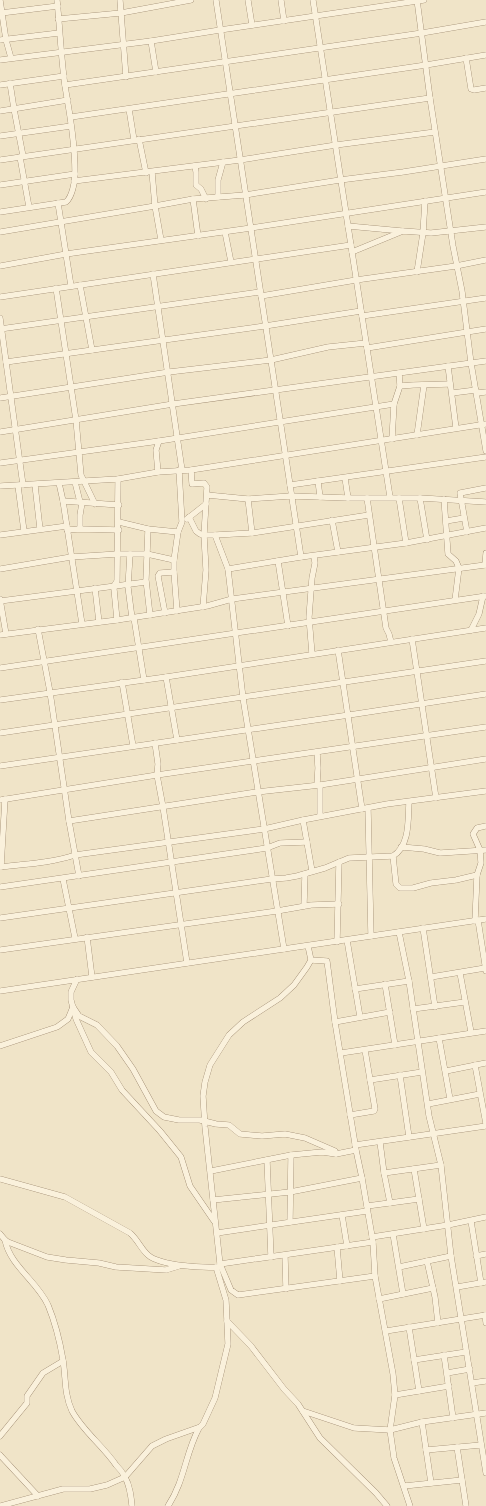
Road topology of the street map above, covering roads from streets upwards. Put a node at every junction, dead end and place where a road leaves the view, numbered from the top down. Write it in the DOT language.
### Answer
graph roads {
  1 [pos="0,0"];
  2 [pos="120,0"];
  3 [pos="191,0"];
  4 [pos="216,0"];
  5 [pos="248,0"];
  6 [pos="281,0"];
  7 [pos="313,0"];
  8 [pos="419,0"];
  9 [pos="58,3"];
  10 [pos="1,13"];
  11 [pos="121,13"];
  12 [pos="315,16"];
  13 [pos="58,19"];
  14 [pos="284,21"];
  15 [pos="486,22"];
  16 [pos="252,25"];
  17 [pos="220,30"];
  18 [pos="59,33"];
  19 [pos="422,33"];
  20 [pos="3,40"];
  21 [pos="150,41"];
  22 [pos="123,45"];
  23 [pos="320,47"];
  24 [pos="61,52"];
  25 [pos="486,55"];
  26 [pos="11,58"];
  27 [pos="466,58"];
  28 [pos="0,60"];
  29 [pos="225,61"];
  30 [pos="426,65"];
  31 [pos="156,72"];
  32 [pos="64,76"];
  33 [pos="126,77"];
  34 [pos="326,80"];
  35 [pos="10,83"];
  36 [pos="0,85"];
  37 [pos="65,85"];
  38 [pos="486,88"];
  39 [pos="230,95"];
  40 [pos="430,98"];
  41 [pos="68,100"];
  42 [pos="14,109"];
  43 [pos="129,109"];
  44 [pos="0,111"];
  45 [pos="329,112"];
  46 [pos="71,117"];
  47 [pos="235,125"];
  48 [pos="71,126"];
  49 [pos="435,132"];
  50 [pos="19,134"];
  51 [pos="0,136"];
  52 [pos="136,140"];
  53 [pos="336,145"];
  54 [pos="74,150"];
  55 [pos="22,157"];
  56 [pos="486,159"];
  57 [pos="0,160"];
  58 [pos="240,160"];
  59 [pos="223,162"];
  60 [pos="195,166"];
  61 [pos="441,166"];
  62 [pos="149,172"];
  63 [pos="75,174"];
  64 [pos="340,180"];
  65 [pos="74,181"];
  66 [pos="25,182"];
  67 [pos="0,185"];
  68 [pos="486,192"];
  69 [pos="246,195"];
  70 [pos="218,197"];
  71 [pos="446,198"];
  72 [pos="193,199"];
  73 [pos="206,199"];
  74 [pos="425,201"];
  75 [pos="58,203"];
  76 [pos="156,206"];
  77 [pos="30,207"];
  78 [pos="0,212"];
  79 [pos="346,212"];
  80 [pos="61,222"];
  81 [pos="348,226"];
  82 [pos="486,227"];
  83 [pos="251,228"];
  84 [pos="378,229"];
  85 [pos="403,231"];
  86 [pos="451,231"];
  87 [pos="0,232"];
  88 [pos="225,232"];
  89 [pos="423,233"];
  90 [pos="198,236"];
  91 [pos="161,240"];
  92 [pos="378,241"];
  93 [pos="351,245"];
  94 [pos="352,252"];
  95 [pos="66,254"];
  96 [pos="255,259"];
  97 [pos="486,260"];
  98 [pos="231,262"];
  99 [pos="0,266"];
  100 [pos="456,266"];
  101 [pos="417,272"];
  102 [pos="153,274"];
  103 [pos="356,280"];
  104 [pos="80,285"];
  105 [pos="71,286"];
  106 [pos="56,288"];
  107 [pos="261,294"];
  108 [pos="0,297"];
  109 [pos="486,298"];
  110 [pos="463,301"];
  111 [pos="158,306"];
  112 [pos="361,313"];
  113 [pos="85,317"];
  114 [pos="0,318"];
  115 [pos="62,320"];
  116 [pos="266,326"];
  117 [pos="1,329"];
  118 [pos="486,329"];
  119 [pos="467,332"];
  120 [pos="163,341"];
  121 [pos="366,345"];
  122 [pos="92,350"];
  123 [pos="67,354"];
  124 [pos="271,360"];
  125 [pos="486,361"];
  126 [pos="6,363"];
  127 [pos="472,363"];
  128 [pos="0,366"];
  129 [pos="448,366"];
  130 [pos="169,372"];
  131 [pos="399,373"];
  132 [pos="371,376"];
  133 [pos="450,384"];
  134 [pos="424,385"];
  135 [pos="400,386"];
  136 [pos="72,388"];
  137 [pos="275,390"];
  138 [pos="477,391"];
  139 [pos="452,392"];
  140 [pos="486,392"];
  141 [pos="11,397"];
  142 [pos="0,398"];
  143 [pos="173,404"];
  144 [pos="394,404"];
  145 [pos="376,407"];
  146 [pos="76,420"];
  147 [pos="280,422"];
  148 [pos="484,424"];
  149 [pos="456,428"];
  150 [pos="16,430"];
  151 [pos="0,432"];
  152 [pos="417,435"];
  153 [pos="178,437"];
  154 [pos="392,439"];
  155 [pos="159,441"];
  156 [pos="381,441"];
  157 [pos="486,451"];
  158 [pos="80,452"];
  159 [pos="285,455"];
  160 [pos="486,457"];
  161 [pos="20,460"];
  162 [pos="0,463"];
  163 [pos="180,470"];
  164 [pos="191,470"];
  165 [pos="158,472"];
  166 [pos="386,472"];
  167 [pos="345,478"];
  168 [pos="118,480"];
  169 [pos="85,481"];
  170 [pos="318,481"];
  171 [pos="74,482"];
  172 [pos="59,483"];
  173 [pos="21,485"];
  174 [pos="35,485"];
  175 [pos="290,485"];
  176 [pos="0,486"];
  177 [pos="486,488"];
  178 [pos="207,495"];
  179 [pos="291,496"];
  180 [pos="320,497"];
  181 [pos="348,498"];
  182 [pos="367,498"];
  183 [pos="390,498"];
  184 [pos="399,498"];
  185 [pos="420,498"];
  186 [pos="248,499"];
  187 [pos="444,499"];
  188 [pos="63,500"];
  189 [pos="460,500"];
  190 [pos="486,502"];
  191 [pos="81,503"];
  192 [pos="94,504"];
  193 [pos="206,504"];
  194 [pos="118,505"];
  195 [pos="369,515"];
  196 [pos="189,517"];
  197 [pos="464,518"];
  198 [pos="332,520"];
  199 [pos="446,521"];
  200 [pos="119,522"];
  201 [pos="182,522"];
  202 [pos="296,525"];
  203 [pos="67,528"];
  204 [pos="486,528"];
  205 [pos="40,529"];
  206 [pos="80,529"];
  207 [pos="148,529"];
  208 [pos="119,530"];
  209 [pos="24,531"];
  210 [pos="178,532"];
  211 [pos="467,532"];
  212 [pos="252,533"];
  213 [pos="0,535"];
  214 [pos="204,535"];
  215 [pos="214,535"];
  216 [pos="447,536"];
  217 [pos="427,540"];
  218 [pos="406,543"];
  219 [pos="374,548"];
  220 [pos="338,552"];
  221 [pos="486,553"];
  222 [pos="118,554"];
  223 [pos="130,554"];
  224 [pos="147,554"];
  225 [pos="314,556"];
  226 [pos="71,557"];
  227 [pos="301,557"];
  228 [pos="174,560"];
  229 [pos="278,561"];
  230 [pos="485,565"];
  231 [pos="459,568"];
  232 [pos="228,569"];
  233 [pos="0,570"];
  234 [pos="174,572"];
  235 [pos="379,579"];
  236 [pos="146,582"];
  237 [pos="128,584"];
  238 [pos="114,586"];
  239 [pos="95,588"];
  240 [pos="311,589"];
  241 [pos="77,590"];
  242 [pos="283,592"];
  243 [pos="484,596"];
  244 [pos="232,599"];
  245 [pos="0,600"];
  246 [pos="455,600"];
  247 [pos="203,607"];
  248 [pos="177,611"];
  249 [pos="383,611"];
  250 [pos="165,613"];
  251 [pos="150,615"];
  252 [pos="133,618"];
  253 [pos="117,620"];
  254 [pos="99,622"];
  255 [pos="309,622"];
  256 [pos="82,624"];
  257 [pos="288,626"];
  258 [pos="486,628"];
  259 [pos="38,629"];
  260 [pos="471,630"];
  261 [pos="236,633"];
  262 [pos="3,634"];
  263 [pos="412,639"];
  264 [pos="391,642"];
  265 [pos="139,647"];
  266 [pos="338,650"];
  267 [pos="312,654"];
  268 [pos="44,661"];
  269 [pos="486,661"];
  270 [pos="239,665"];
  271 [pos="0,668"];
  272 [pos="417,672"];
  273 [pos="166,677"];
  274 [pos="144,680"];
  275 [pos="122,682"];
  276 [pos="343,683"];
  277 [pos="50,692"];
  278 [pos="486,694"];
  279 [pos="243,698"];
  280 [pos="0,700"];
  281 [pos="422,704"];
  282 [pos="171,708"];
  283 [pos="127,714"];
  284 [pos="349,715"];
  285 [pos="54,725"];
  286 [pos="486,727"];
  287 [pos="248,730"];
  288 [pos="0,733"];
  289 [pos="427,736"];
  290 [pos="177,740"];
  291 [pos="155,743"];
  292 [pos="133,746"];
  293 [pos="353,746"];
  294 [pos="317,752"];
  295 [pos="59,757"];
  296 [pos="486,759"];
  297 [pos="253,762"];
  298 [pos="0,766"];
  299 [pos="431,768"];
  300 [pos="157,775"];
  301 [pos="357,779"];
  302 [pos="319,785"];
  303 [pos="65,790"];
  304 [pos="486,791"];
  305 [pos="257,792"];
  306 [pos="436,798"];
  307 [pos="3,799"];
  308 [pos="409,802"];
  309 [pos="164,807"];
  310 [pos="365,809"];
  311 [pos="320,816"];
  312 [pos="303,820"];
  313 [pos="68,821"];
  314 [pos="486,826"];
  315 [pos="264,828"];
  316 [pos="168,842"];
  317 [pos="307,842"];
  318 [pos="401,847"];
  319 [pos="267,848"];
  320 [pos="483,850"];
  321 [pos="75,855"];
  322 [pos="393,856"];
  323 [pos="369,857"];
  324 [pos="172,862"];
  325 [pos="339,862"];
  326 [pos="0,867"];
  327 [pos="312,871"];
  328 [pos="305,874"];
  329 [pos="477,875"];
  330 [pos="80,876"];
  331 [pos="63,879"];
  332 [pos="272,879"];
  333 [pos="0,887"];
  334 [pos="176,892"];
  335 [pos="339,904"];
  336 [pos="304,906"];
  337 [pos="70,908"];
  338 [pos="278,910"];
  339 [pos="0,918"];
  340 [pos="486,919"];
  341 [pos="477,921"];
  342 [pos="182,924"];
  343 [pos="423,928"];
  344 [pos="399,932"];
  345 [pos="371,936"];
  346 [pos="87,937"];
  347 [pos="75,938"];
  348 [pos="347,940"];
  349 [pos="337,942"];
  350 [pos="308,946"];
  351 [pos="284,949"];
  352 [pos="0,950"];
  353 [pos="311,960"];
  354 [pos="187,962"];
  355 [pos="486,970"];
  356 [pos="460,973"];
  357 [pos="92,977"];
  358 [pos="431,977"];
  359 [pos="77,979"];
  360 [pos="409,981"];
  361 [pos="385,984"];
  362 [pos="355,988"];
  363 [pos="0,991"];
  364 [pos="465,1002"];
  365 [pos="74,1007"];
  366 [pos="435,1007"];
  367 [pos="413,1009"];
  368 [pos="390,1012"];
  369 [pos="360,1017"];
  370 [pos="335,1022"];
  371 [pos="486,1031"];
  372 [pos="471,1032"];
  373 [pos="440,1038"];
  374 [pos="417,1042"];
  375 [pos="395,1045"];
  376 [pos="0,1046"];
  377 [pos="364,1050"];
  378 [pos="340,1053"];
  379 [pos="486,1063"];
  380 [pos="475,1065"];
  381 [pos="446,1071"];
  382 [pos="422,1072"];
  383 [pos="400,1075"];
  384 [pos="370,1080"];
  385 [pos="480,1094"];
  386 [pos="450,1100"];
  387 [pos="428,1104"];
  388 [pos="350,1115"];
  389 [pos="205,1121"];
  390 [pos="486,1125"];
  391 [pos="433,1133"];
  392 [pos="409,1137"];
  393 [pos="380,1142"];
  394 [pos="356,1147"];
  395 [pos="336,1154"];
  396 [pos="291,1156"];
  397 [pos="267,1160"];
  398 [pos="441,1165"];
  399 [pos="414,1169"];
  400 [pos="210,1171"];
  401 [pos="384,1173"];
  402 [pos="362,1178"];
  403 [pos="0,1179"];
  404 [pos="290,1192"];
  405 [pos="268,1195"];
  406 [pos="419,1199"];
  407 [pos="213,1200"];
  408 [pos="390,1203"];
  409 [pos="367,1208"];
  410 [pos="342,1215"];
  411 [pos="486,1217"];
  412 [pos="471,1221"];
  413 [pos="290,1222"];
  414 [pos="216,1224"];
  415 [pos="270,1225"];
  416 [pos="448,1225"];
  417 [pos="424,1229"];
  418 [pos="217,1233"];
  419 [pos="0,1234"];
  420 [pos="393,1234"];
  421 [pos="372,1239"];
  422 [pos="5,1240"];
  423 [pos="347,1246"];
  424 [pos="337,1247"];
  425 [pos="486,1254"];
  426 [pos="285,1256"];
  427 [pos="451,1256"];
  428 [pos="476,1256"];
  429 [pos="271,1257"];
  430 [pos="427,1261"];
  431 [pos="180,1266"];
  432 [pos="219,1266"];
  433 [pos="399,1267"];
  434 [pos="375,1276"];
  435 [pos="340,1281"];
  436 [pos="483,1282"];
  437 [pos="456,1287"];
  438 [pos="433,1288"];
  439 [pos="286,1289"];
  440 [pos="403,1294"];
  441 [pos="379,1299"];
  442 [pos="485,1315"];
  443 [pos="460,1319"];
  444 [pos="227,1321"];
  445 [pos="438,1323"];
  446 [pos="486,1323"];
  447 [pos="409,1327"];
  448 [pos="386,1331"];
  449 [pos="466,1352"];
  450 [pos="444,1355"];
  451 [pos="414,1360"];
  452 [pos="63,1361"];
  453 [pos="470,1369"];
  454 [pos="447,1373"];
  455 [pos="486,1381"];
  456 [pos="472,1382"];
  457 [pos="449,1386"];
  458 [pos="419,1391"];
  459 [pos="395,1395"];
  460 [pos="303,1411"];
  461 [pos="486,1413"];
  462 [pos="477,1414"];
  463 [pos="453,1418"];
  464 [pos="422,1422"];
  465 [pos="200,1427"];
  466 [pos="390,1430"];
  467 [pos="0,1436"];
  468 [pos="481,1445"];
  469 [pos="457,1447"];
  470 [pos="426,1450"];
  471 [pos="0,1455"];
  472 [pos="486,1473"];
  473 [pos="125,1477"];
  474 [pos="462,1480"];
  475 [pos="430,1483"];
  476 [pos="404,1486"];
  477 [pos="38,1496"];
  478 [pos="1,1506"];
  479 [pos="132,1506"];
  480 [pos="168,1506"];
  481 [pos="387,1506"];
  482 [pos="410,1506"];
  483 [pos="466,1506"];
  1 -- 10 [label="street"];
  2 -- 11 [label="street"];
  3 -- 11 [label="street"];
  4 -- 17 [label="street"];
  5 -- 16 [label="street"];
  6 -- 14 [label="street"];
  7 -- 12 [label="street"];
  8 -- 12 [label="street"];
  8 -- 19 [label="street"];
  9 -- 10 [label="street"];
  9 -- 13 [label="street"];
  10 -- 20 [label="street"];
  11 -- 13 [label="street"];
  11 -- 22 [label="street"];
  12 -- 14 [label="street"];
  12 -- 23 [label="street"];
  13 -- 18 [label="street"];
  14 -- 16 [label="street"];
  15 -- 19 [label="street"];
  16 -- 17 [label="street"];
  17 -- 21 [label="street"];
  17 -- 29 [label="street"];
  18 -- 20 [label="street"];
  18 -- 24 [label="street"];
  19 -- 23 [label="street"];
  19 -- 30 [label="street"];
  20 -- 26 [label="street"];
  21 -- 22 [label="street"];
  21 -- 31 [label="street"];
  22 -- 24 [label="street"];
  22 -- 33 [label="street"];
  23 -- 29 [label="street"];
  23 -- 34 [label="street"];
  24 -- 26 [label="street"];
  24 -- 32 [label="street"];
  25 -- 27 [label="street"];
  26 -- 28 [label="street"];
  27 -- 30 [label="street"];
  27 -- 38 [label="street"];
  29 -- 31 [label="street"];
  29 -- 39 [label="street"];
  30 -- 34 [label="street"];
  30 -- 40 [label="street"];
  31 -- 33 [label="street"];
  32 -- 35 [label="street"];
  32 -- 37 [label="street"];
  33 -- 37 [label="street"];
  34 -- 39 [label="street"];
  34 -- 45 [label="street"];
  35 -- 36 [label="street"];
  35 -- 42 [label="street"];
  37 -- 41 [label="street"];
  39 -- 43 [label="street"];
  39 -- 47 [label="street"];
  40 -- 45 [label="street"];
  40 -- 49 [label="street"];
  41 -- 42 [label="street"];
  41 -- 46 [label="street"];
  42 -- 44 [label="street"];
  42 -- 50 [label="street"];
  43 -- 46 [label="street"];
  43 -- 52 [label="street"];
  45 -- 47 [label="street"];
  45 -- 53 [label="street"];
  46 -- 48 [label="street"];
  47 -- 52 [label="street"];
  47 -- 58 [label="street"];
  48 -- 50 [label="street"];
  48 -- 54 [label="street"];
  49 -- 53 [label="street"];
  49 -- 61 [label="street"];
  50 -- 51 [label="street"];
  50 -- 55 [label="street"];
  52 -- 54 [label="street"];
  52 -- 62 [label="street"];
  53 -- 58 [label="street"];
  53 -- 64 [label="street"];
  54 -- 55 [label="street"];
  54 -- 63 [label="street"];
  55 -- 57 [label="street"];
  55 -- 66 [label="street"];
  56 -- 61 [label="street"];
  58 -- 59 [label="street"];
  58 -- 69 [label="street"];
  59 -- 60 [label="street"];
  59 -- 70 [label="street"];
  60 -- 62 [label="street"];
  60 -- 73 [label="street"];
  61 -- 64 [label="street"];
  61 -- 71 [label="street"];
  62 -- 65 [label="street"];
  62 -- 76 [label="street"];
  63 -- 65 [label="street"];
  63 -- 66 [label="street"];
  64 -- 69 [label="street"];
  64 -- 79 [label="street"];
  65 -- 75 [label="street"];
  66 -- 67 [label="street"];
  66 -- 77 [label="street"];
  68 -- 71 [label="street"];
  69 -- 70 [label="street"];
  69 -- 83 [label="street"];
  70 -- 73 [label="street"];
  71 -- 74 [label="street"];
  71 -- 86 [label="street"];
  72 -- 73 [label="street"];
  72 -- 76 [label="street"];
  72 -- 90 [label="street"];
  74 -- 79 [label="street"];
  74 -- 89 [label="street"];
  75 -- 77 [label="street"];
  75 -- 80 [label="street"];
  76 -- 80 [label="street"];
  76 -- 91 [label="street"];
  77 -- 78 [label="street"];
  79 -- 81 [label="street"];
  79 -- 83 [label="street"];
  80 -- 87 [label="street"];
  80 -- 95 [label="street"];
  81 -- 84 [label="street"];
  81 -- 93 [label="street"];
  82 -- 86 [label="street"];
  83 -- 88 [label="street"];
  83 -- 96 [label="street"];
  84 -- 85 [label="street"];
  84 -- 92 [label="street"];
  85 -- 89 [label="street"];
  85 -- 92 [label="street"];
  86 -- 89 [label="street"];
  86 -- 100 [label="street"];
  88 -- 90 [label="street"];
  88 -- 98 [label="street"];
  89 -- 101 [label="street"];
  90 -- 91 [label="street"];
  91 -- 95 [label="street"];
  92 -- 94 [label="street"];
  93 -- 94 [label="street"];
  93 -- 96 [label="street"];
  94 -- 103 [label="street"];
  95 -- 99 [label="street"];
  95 -- 105 [label="street"];
  96 -- 98 [label="street"];
  96 -- 107 [label="street"];
  97 -- 100 [label="street"];
  98 -- 102 [label="street"];
  100 -- 101 [label="street"];
  100 -- 110 [label="street"];
  101 -- 103 [label="street"];
  102 -- 104 [label="street"];
  102 -- 111 [label="street"];
  103 -- 107 [label="street"];
  103 -- 112 [label="street"];
  104 -- 105 [label="street"];
  104 -- 113 [label="street"];
  105 -- 106 [label="street"];
  106 -- 108 [label="street"];
  106 -- 115 [label="street"];
  107 -- 111 [label="street"];
  107 -- 116 [label="street"];
  109 -- 110 [label="street"];
  110 -- 112 [label="street"];
  110 -- 119 [label="street"];
  111 -- 113 [label="street"];
  111 -- 120 [label="street"];
  112 -- 116 [label="street"];
  112 -- 121 [label="street"];
  113 -- 115 [label="street"];
  113 -- 122 [label="street"];
  114 -- 117 [label="street"];
  115 -- 117 [label="street"];
  115 -- 123 [label="street"];
  116 -- 120 [label="street"];
  116 -- 124 [label="street"];
  117 -- 126 [label="street"];
  118 -- 119 [label="street"];
  119 -- 121 [label="street"];
  119 -- 127 [label="street"];
  120 -- 122 [label="street"];
  120 -- 130 [label="street"];
  121 -- 124 [label="street"];
  121 -- 132 [label="street"];
  122 -- 123 [label="street"];
  123 -- 126 [label="street"];
  123 -- 136 [label="street"];
  124 -- 130 [label="street"];
  124 -- 137 [label="street"];
  125 -- 127 [label="street"];
  126 -- 128 [label="street"];
  126 -- 141 [label="street"];
  127 -- 129 [label="street"];
  127 -- 138 [label="street"];
  129 -- 131 [label="street"];
  129 -- 133 [label="street"];
  130 -- 136 [label="street"];
  130 -- 143 [label="street"];
  131 -- 132 [label="street"];
  131 -- 135 [label="street"];
  132 -- 137 [label="street"];
  132 -- 145 [label="street"];
  133 -- 134 [label="street"];
  133 -- 139 [label="street"];
  134 -- 135 [label="street"];
  134 -- 152 [label="street"];
  135 -- 144 [label="street"];
  136 -- 141 [label="street"];
  136 -- 146 [label="street"];
  137 -- 143 [label="street"];
  137 -- 147 [label="street"];
  138 -- 139 [label="street"];
  138 -- 140 [label="street"];
  138 -- 148 [label="street"];
  139 -- 149 [label="street"];
  141 -- 142 [label="street"];
  141 -- 150 [label="street"];
  143 -- 146 [label="street"];
  143 -- 153 [label="street"];
  144 -- 145 [label="street"];
  144 -- 154 [label="street"];
  145 -- 147 [label="street"];
  145 -- 156 [label="street"];
  146 -- 150 [label="street"];
  146 -- 158 [label="street"];
  147 -- 153 [label="street"];
  147 -- 159 [label="street"];
  148 -- 149 [label="street"];
  148 -- 157 [label="street"];
  149 -- 152 [label="street"];
  150 -- 151 [label="street"];
  150 -- 161 [label="street"];
  152 -- 154 [label="street"];
  153 -- 155 [label="street"];
  153 -- 163 [label="street"];
  154 -- 156 [label="street"];
  155 -- 158 [label="street"];
  155 -- 165 [label="street"];
  156 -- 159 [label="street"];
  156 -- 166 [label="street"];
  158 -- 161 [label="street"];
  158 -- 169 [label="street"];
  159 -- 164 [label="street"];
  159 -- 175 [label="street"];
  160 -- 166 [label="street"];
  161 -- 162 [label="street"];
  161 -- 173 [label="street"];
  163 -- 164 [label="street"];
  163 -- 165 [label="street"];
  163 -- 201 [label="street"];
  164 -- 178 [label="street"];
  165 -- 168 [label="street"];
  166 -- 167 [label="street"];
  166 -- 183 [label="street"];
  167 -- 170 [label="street"];
  167 -- 181 [label="street"];
  168 -- 169 [label="street"];
  168 -- 194 [label="street"];
  169 -- 171 [label="street"];
  169 -- 192 [label="street"];
  170 -- 175 [label="street"];
  170 -- 180 [label="street"];
  171 -- 172 [label="street"];
  171 -- 191 [label="street"];
  172 -- 174 [label="street"];
  172 -- 188 [label="street"];
  173 -- 174 [label="street"];
  173 -- 176 [label="street"];
  173 -- 209 [label="street"];
  174 -- 205 [label="street"];
  175 -- 179 [label="street"];
  177 -- 189 [label="street"];
  178 -- 186 [label="street"];
  178 -- 193 [label="street"];
  179 -- 180 [label="street"];
  179 -- 186 [label="street"];
  179 -- 202 [label="street"];
  180 -- 181 [label="street"];
  181 -- 182 [label="street"];
  182 -- 183 [label="street"];
  182 -- 195 [label="street"];
  183 -- 184 [label="street"];
  184 -- 185 [label="street"];
  184 -- 218 [label="street"];
  185 -- 187 [label="street"];
  185 -- 217 [label="street"];
  186 -- 212 [label="street"];
  187 -- 189 [label="street"];
  187 -- 199 [label="street"];
  188 -- 191 [label="street"];
  188 -- 203 [label="street"];
  189 -- 190 [label="street"];
  189 -- 197 [label="street"];
  191 -- 192 [label="street"];
  191 -- 206 [label="street"];
  192 -- 194 [label="street"];
  193 -- 196 [label="street"];
  193 -- 214 [label="street"];
  194 -- 200 [label="street"];
  195 -- 198 [label="street"];
  195 -- 219 [label="street"];
  196 -- 201 [label="street"];
  196 -- 214 [label="street"];
  197 -- 199 [label="street"];
  197 -- 211 [label="street"];
  198 -- 202 [label="street"];
  198 -- 220 [label="street"];
  199 -- 216 [label="street"];
  200 -- 207 [label="street"];
  200 -- 208 [label="street"];
  201 -- 210 [label="street"];
  202 -- 212 [label="street"];
  202 -- 227 [label="street"];
  203 -- 205 [label="street"];
  203 -- 206 [label="street"];
  203 -- 226 [label="street"];
  204 -- 211 [label="street"];
  205 -- 209 [label="street"];
  206 -- 208 [label="street"];
  207 -- 210 [label="street"];
  207 -- 224 [label="street"];
  208 -- 222 [label="street"];
  209 -- 213 [label="street"];
  210 -- 228 [label="street"];
  211 -- 216 [label="street"];
  212 -- 215 [label="street"];
  214 -- 215 [label="street"];
  214 -- 247 [label="street"];
  215 -- 232 [label="street"];
  216 -- 217 [label="street"];
  216 -- 231 [label="street"];
  217 -- 218 [label="street"];
  218 -- 219 [label="street"];
  219 -- 220 [label="street"];
  219 -- 235 [label="street"];
  220 -- 225 [label="street"];
  221 -- 230 [label="street"];
  222 -- 223 [label="street"];
  222 -- 226 [label="street"];
  222 -- 238 [label="street"];
  223 -- 224 [label="street"];
  223 -- 237 [label="street"];
  224 -- 228 [label="street"];
  224 -- 236 [label="street"];
  225 -- 227 [label="street"];
  225 -- 240 [label="street"];
  226 -- 233 [label="street"];
  226 -- 241 [label="street"];
  227 -- 229 [label="street"];
  228 -- 234 [label="street"];
  229 -- 232 [label="street"];
  229 -- 242 [label="street"];
  230 -- 231 [label="street"];
  231 -- 235 [label="street"];
  231 -- 246 [label="street"];
  232 -- 244 [label="street"];
  234 -- 248 [label="street"];
  234 -- 250 [label="street"];
  235 -- 240 [label="street"];
  235 -- 249 [label="street"];
  236 -- 237 [label="street"];
  236 -- 251 [label="street"];
  237 -- 238 [label="street"];
  237 -- 252 [label="street"];
  238 -- 239 [label="street"];
  238 -- 253 [label="street"];
  239 -- 241 [label="street"];
  239 -- 254 [label="street"];
  240 -- 242 [label="street"];
  240 -- 255 [label="street"];
  241 -- 245 [label="street"];
  241 -- 256 [label="street"];
  242 -- 244 [label="street"];
  242 -- 257 [label="street"];
  243 -- 246 [label="street"];
  243 -- 260 [label="street"];
  244 -- 247 [label="street"];
  244 -- 261 [label="street"];
  245 -- 262 [label="street"];
  246 -- 249 [label="street"];
  247 -- 248 [label="street"];
  248 -- 250 [label="street"];
  249 -- 255 [label="street"];
  249 -- 264 [label="street"];
  250 -- 251 [label="street"];
  251 -- 252 [label="street"];
  252 -- 253 [label="street"];
  252 -- 265 [label="street"];
  253 -- 254 [label="street"];
  254 -- 256 [label="street"];
  255 -- 257 [label="street"];
  255 -- 267 [label="street"];
  256 -- 259 [label="street"];
  257 -- 261 [label="street"];
  258 -- 260 [label="street"];
  259 -- 262 [label="street"];
  259 -- 268 [label="street"];
  260 -- 263 [label="street"];
  261 -- 265 [label="street"];
  261 -- 270 [label="street"];
  263 -- 264 [label="street"];
  263 -- 272 [label="street"];
  264 -- 266 [label="street"];
  265 -- 268 [label="street"];
  265 -- 274 [label="street"];
  266 -- 267 [label="street"];
  266 -- 276 [label="street"];
  267 -- 270 [label="street"];
  268 -- 271 [label="street"];
  268 -- 277 [label="street"];
  269 -- 272 [label="street"];
  270 -- 273 [label="street"];
  270 -- 279 [label="street"];
  272 -- 276 [label="street"];
  272 -- 281 [label="street"];
  273 -- 274 [label="street"];
  273 -- 282 [label="street"];
  274 -- 275 [label="street"];
  275 -- 277 [label="street"];
  275 -- 283 [label="street"];
  276 -- 279 [label="street"];
  276 -- 284 [label="street"];
  277 -- 280 [label="street"];
  277 -- 285 [label="street"];
  278 -- 281 [label="street"];
  279 -- 282 [label="street"];
  279 -- 287 [label="street"];
  281 -- 284 [label="street"];
  281 -- 289 [label="street"];
  282 -- 283 [label="street"];
  282 -- 290 [label="street"];
  283 -- 285 [label="street"];
  283 -- 292 [label="street"];
  284 -- 287 [label="street"];
  284 -- 293 [label="street"];
  285 -- 288 [label="street"];
  285 -- 295 [label="street"];
  286 -- 289 [label="street"];
  287 -- 290 [label="street"];
  287 -- 297 [label="street"];
  289 -- 293 [label="street"];
  289 -- 299 [label="street"];
  290 -- 291 [label="street"];
  291 -- 292 [label="street"];
  291 -- 300 [label="street"];
  292 -- 295 [label="street"];
  293 -- 294 [label="street"];
  293 -- 301 [label="street"];
  294 -- 297 [label="street"];
  294 -- 302 [label="street"];
  295 -- 298 [label="street"];
  295 -- 303 [label="street"];
  296 -- 299 [label="street"];
  297 -- 300 [label="street"];
  297 -- 305 [label="street"];
  299 -- 301 [label="street"];
  299 -- 306 [label="street"];
  300 -- 303 [label="street"];
  300 -- 309 [label="street"];
  301 -- 302 [label="street"];
  301 -- 310 [label="street"];
  302 -- 305 [label="street"];
  302 -- 311 [label="street"];
  303 -- 307 [label="street"];
  303 -- 313 [label="street"];
  304 -- 306 [label="street"];
  305 -- 309 [label="street"];
  305 -- 315 [label="street"];
  306 -- 308 [label="street"];
  307 -- 326 [label="street"];
  308 -- 310 [label="street"];
  308 -- 318 [label="street"];
  309 -- 313 [label="street"];
  309 -- 316 [label="street"];
  310 -- 311 [label="street"];
  310 -- 323 [label="street"];
  311 -- 312 [label="street"];
  312 -- 315 [label="street"];
  312 -- 317 [label="street"];
  313 -- 321 [label="street"];
  314 -- 320 [label="street"];
  315 -- 316 [label="street"];
  315 -- 319 [label="street"];
  316 -- 321 [label="street"];
  316 -- 324 [label="street"];
  317 -- 319 [label="street"];
  317 -- 327 [label="street"];
  318 -- 320 [label="street"];
  318 -- 322 [label="street"];
  319 -- 324 [label="street"];
  319 -- 332 [label="street"];
  320 -- 329 [label="street"];
  321 -- 326 [label="street"];
  321 -- 330 [label="street"];
  322 -- 323 [label="street"];
  322 -- 329 [label="street"];
  323 -- 325 [label="street"];
  323 -- 345 [label="street"];
  324 -- 330 [label="street"];
  324 -- 334 [label="street"];
  325 -- 327 [label="street"];
  325 -- 335 [label="street"];
  327 -- 328 [label="street"];
  328 -- 332 [label="street"];
  328 -- 336 [label="street"];
  329 -- 341 [label="street"];
  330 -- 331 [label="street"];
  331 -- 333 [label="street"];
  331 -- 337 [label="street"];
  332 -- 334 [label="street"];
  332 -- 338 [label="street"];
  334 -- 337 [label="street"];
  334 -- 342 [label="street"];
  335 -- 336 [label="street"];
  335 -- 349 [label="street"];
  336 -- 338 [label="street"];
  337 -- 339 [label="street"];
  337 -- 347 [label="street"];
  338 -- 342 [label="street"];
  338 -- 351 [label="street"];
  340 -- 341 [label="street"];
  341 -- 343 [label="street"];
  341 -- 355 [label="street"];
  342 -- 346 [label="street"];
  342 -- 354 [label="street"];
  343 -- 344 [label="street"];
  343 -- 358 [label="street"];
  344 -- 345 [label="street"];
  344 -- 360 [label="street"];
  345 -- 348 [label="street"];
  346 -- 347 [label="street"];
  346 -- 357 [label="street"];
  347 -- 352 [label="street"];
  348 -- 349 [label="street"];
  348 -- 362 [label="street"];
  349 -- 350 [label="street"];
  350 -- 351 [label="street"];
  350 -- 353 [label="street"];
  351 -- 354 [label="street"];
  353 -- 370 [label="street"];
  353 -- 389 [label="street"];
  354 -- 357 [label="street"];
  355 -- 356 [label="street"];
  356 -- 358 [label="street"];
  356 -- 364 [label="street"];
  357 -- 359 [label="street"];
  358 -- 366 [label="street"];
  359 -- 363 [label="street"];
  359 -- 365 [label="street"];
  360 -- 361 [label="street"];
  360 -- 367 [label="street"];
  361 -- 362 [label="street"];
  361 -- 368 [label="street"];
  362 -- 369 [label="street"];
  364 -- 366 [label="street"];
  364 -- 372 [label="street"];
  365 -- 376 [label="street"];
  365 -- 389 [label="street"];
  365 -- 414 [label="street"];
  366 -- 367 [label="street"];
  367 -- 374 [label="street"];
  368 -- 369 [label="street"];
  368 -- 375 [label="street"];
  369 -- 370 [label="street"];
  370 -- 378 [label="street"];
  371 -- 372 [label="street"];
  372 -- 373 [label="street"];
  373 -- 374 [label="street"];
  373 -- 381 [label="street"];
  374 -- 375 [label="street"];
  374 -- 382 [label="street"];
  375 -- 377 [label="street"];
  377 -- 378 [label="street"];
  377 -- 384 [label="street"];
  378 -- 388 [label="street"];
  379 -- 380 [label="street"];
  380 -- 381 [label="street"];
  380 -- 385 [label="street"];
  381 -- 386 [label="street"];
  382 -- 383 [label="street"];
  382 -- 387 [label="street"];
  383 -- 384 [label="street"];
  383 -- 392 [label="street"];
  384 -- 388 [label="street"];
  385 -- 386 [label="street"];
  385 -- 390 [label="street"];
  386 -- 387 [label="street"];
  387 -- 391 [label="street"];
  388 -- 394 [label="street"];
  389 -- 395 [label="street"];
  389 -- 400 [label="street"];
  390 -- 391 [label="street"];
  391 -- 392 [label="street"];
  391 -- 398 [label="street"];
  392 -- 393 [label="street"];
  393 -- 394 [label="street"];
  393 -- 401 [label="street"];
  394 -- 395 [label="street"];
  394 -- 402 [label="street"];
  395 -- 396 [label="street"];
  396 -- 397 [label="street"];
  396 -- 404 [label="street"];
  397 -- 400 [label="street"];
  397 -- 405 [label="street"];
  398 -- 399 [label="street"];
  398 -- 416 [label="street"];
  399 -- 401 [label="street"];
  399 -- 406 [label="street"];
  400 -- 407 [label="street"];
  401 -- 408 [label="street"];
  402 -- 404 [label="street"];
  402 -- 409 [label="street"];
  403 -- 431 [label="street"];
  404 -- 405 [label="street"];
  404 -- 413 [label="street"];
  405 -- 407 [label="street"];
  405 -- 415 [label="street"];
  406 -- 408 [label="street"];
  406 -- 417 [label="street"];
  407 -- 414 [label="street"];
  408 -- 409 [label="street"];
  409 -- 410 [label="street"];
  409 -- 421 [label="street"];
  410 -- 413 [label="street"];
  410 -- 423 [label="street"];
  411 -- 412 [label="street"];
  412 -- 416 [label="street"];
  412 -- 428 [label="street"];
  413 -- 415 [label="street"];
  414 -- 418 [label="street"];
  415 -- 418 [label="street"];
  415 -- 429 [label="street"];
  416 -- 417 [label="street"];
  416 -- 427 [label="street"];
  417 -- 420 [label="street"];
  418 -- 432 [label="street"];
  419 -- 422 [label="street"];
  420 -- 421 [label="street"];
  420 -- 433 [label="street"];
  421 -- 423 [label="street"];
  421 -- 434 [label="street"];
  422 -- 431 [label="street"];
  422 -- 452 [label="street"];
  423 -- 424 [label="street"];
  424 -- 426 [label="street"];
  424 -- 435 [label="street"];
  425 -- 428 [label="street"];
  426 -- 429 [label="street"];
  426 -- 439 [label="street"];
  427 -- 430 [label="street"];
  427 -- 437 [label="street"];
  428 -- 436 [label="street"];
  429 -- 432 [label="street"];
  430 -- 433 [label="street"];
  430 -- 438 [label="street"];
  431 -- 432 [label="street"];
  432 -- 439 [label="street"];
  432 -- 444 [label="street"];
  433 -- 440 [label="street"];
  434 -- 435 [label="street"];
  434 -- 441 [label="street"];
  435 -- 439 [label="street"];
  436 -- 437 [label="street"];
  437 -- 443 [label="street"];
  438 -- 440 [label="street"];
  438 -- 445 [label="street"];
  440 -- 441 [label="street"];
  441 -- 448 [label="street"];
  442 -- 443 [label="street"];
  442 -- 446 [label="street"];
  443 -- 445 [label="street"];
  443 -- 449 [label="street"];
  444 -- 460 [label="street"];
  444 -- 465 [label="street"];
  445 -- 447 [label="street"];
  447 -- 448 [label="street"];
  447 -- 451 [label="street"];
  448 -- 459 [label="street"];
  449 -- 450 [label="street"];
  449 -- 453 [label="street"];
  450 -- 451 [label="street"];
  450 -- 454 [label="street"];
  451 -- 458 [label="street"];
  452 -- 467 [label="street"];
  452 -- 473 [label="street"];
  453 -- 454 [label="street"];
  453 -- 456 [label="street"];
  454 -- 457 [label="street"];
  455 -- 456 [label="street"];
  456 -- 462 [label="street"];
  457 -- 458 [label="street"];
  457 -- 463 [label="street"];
  458 -- 459 [label="street"];
  459 -- 466 [label="street"];
  460 -- 466 [label="street"];
  460 -- 481 [label="street"];
  461 -- 462 [label="street"];
  462 -- 463 [label="street"];
  462 -- 468 [label="street"];
  463 -- 464 [label="street"];
  464 -- 466 [label="street"];
  464 -- 470 [label="street"];
  465 -- 473 [label="street"];
  465 -- 480 [label="street"];
  466 -- 476 [label="street"];
  468 -- 469 [label="street"];
  468 -- 472 [label="street"];
  469 -- 470 [label="street"];
  469 -- 474 [label="street"];
  470 -- 475 [label="street"];
  471 -- 477 [label="street"];
  473 -- 477 [label="street"];
  473 -- 479 [label="street"];
  474 -- 475 [label="street"];
  474 -- 483 [label="street"];
  475 -- 476 [label="street"];
  476 -- 482 [label="street"];
  477 -- 478 [label="street"];
}
